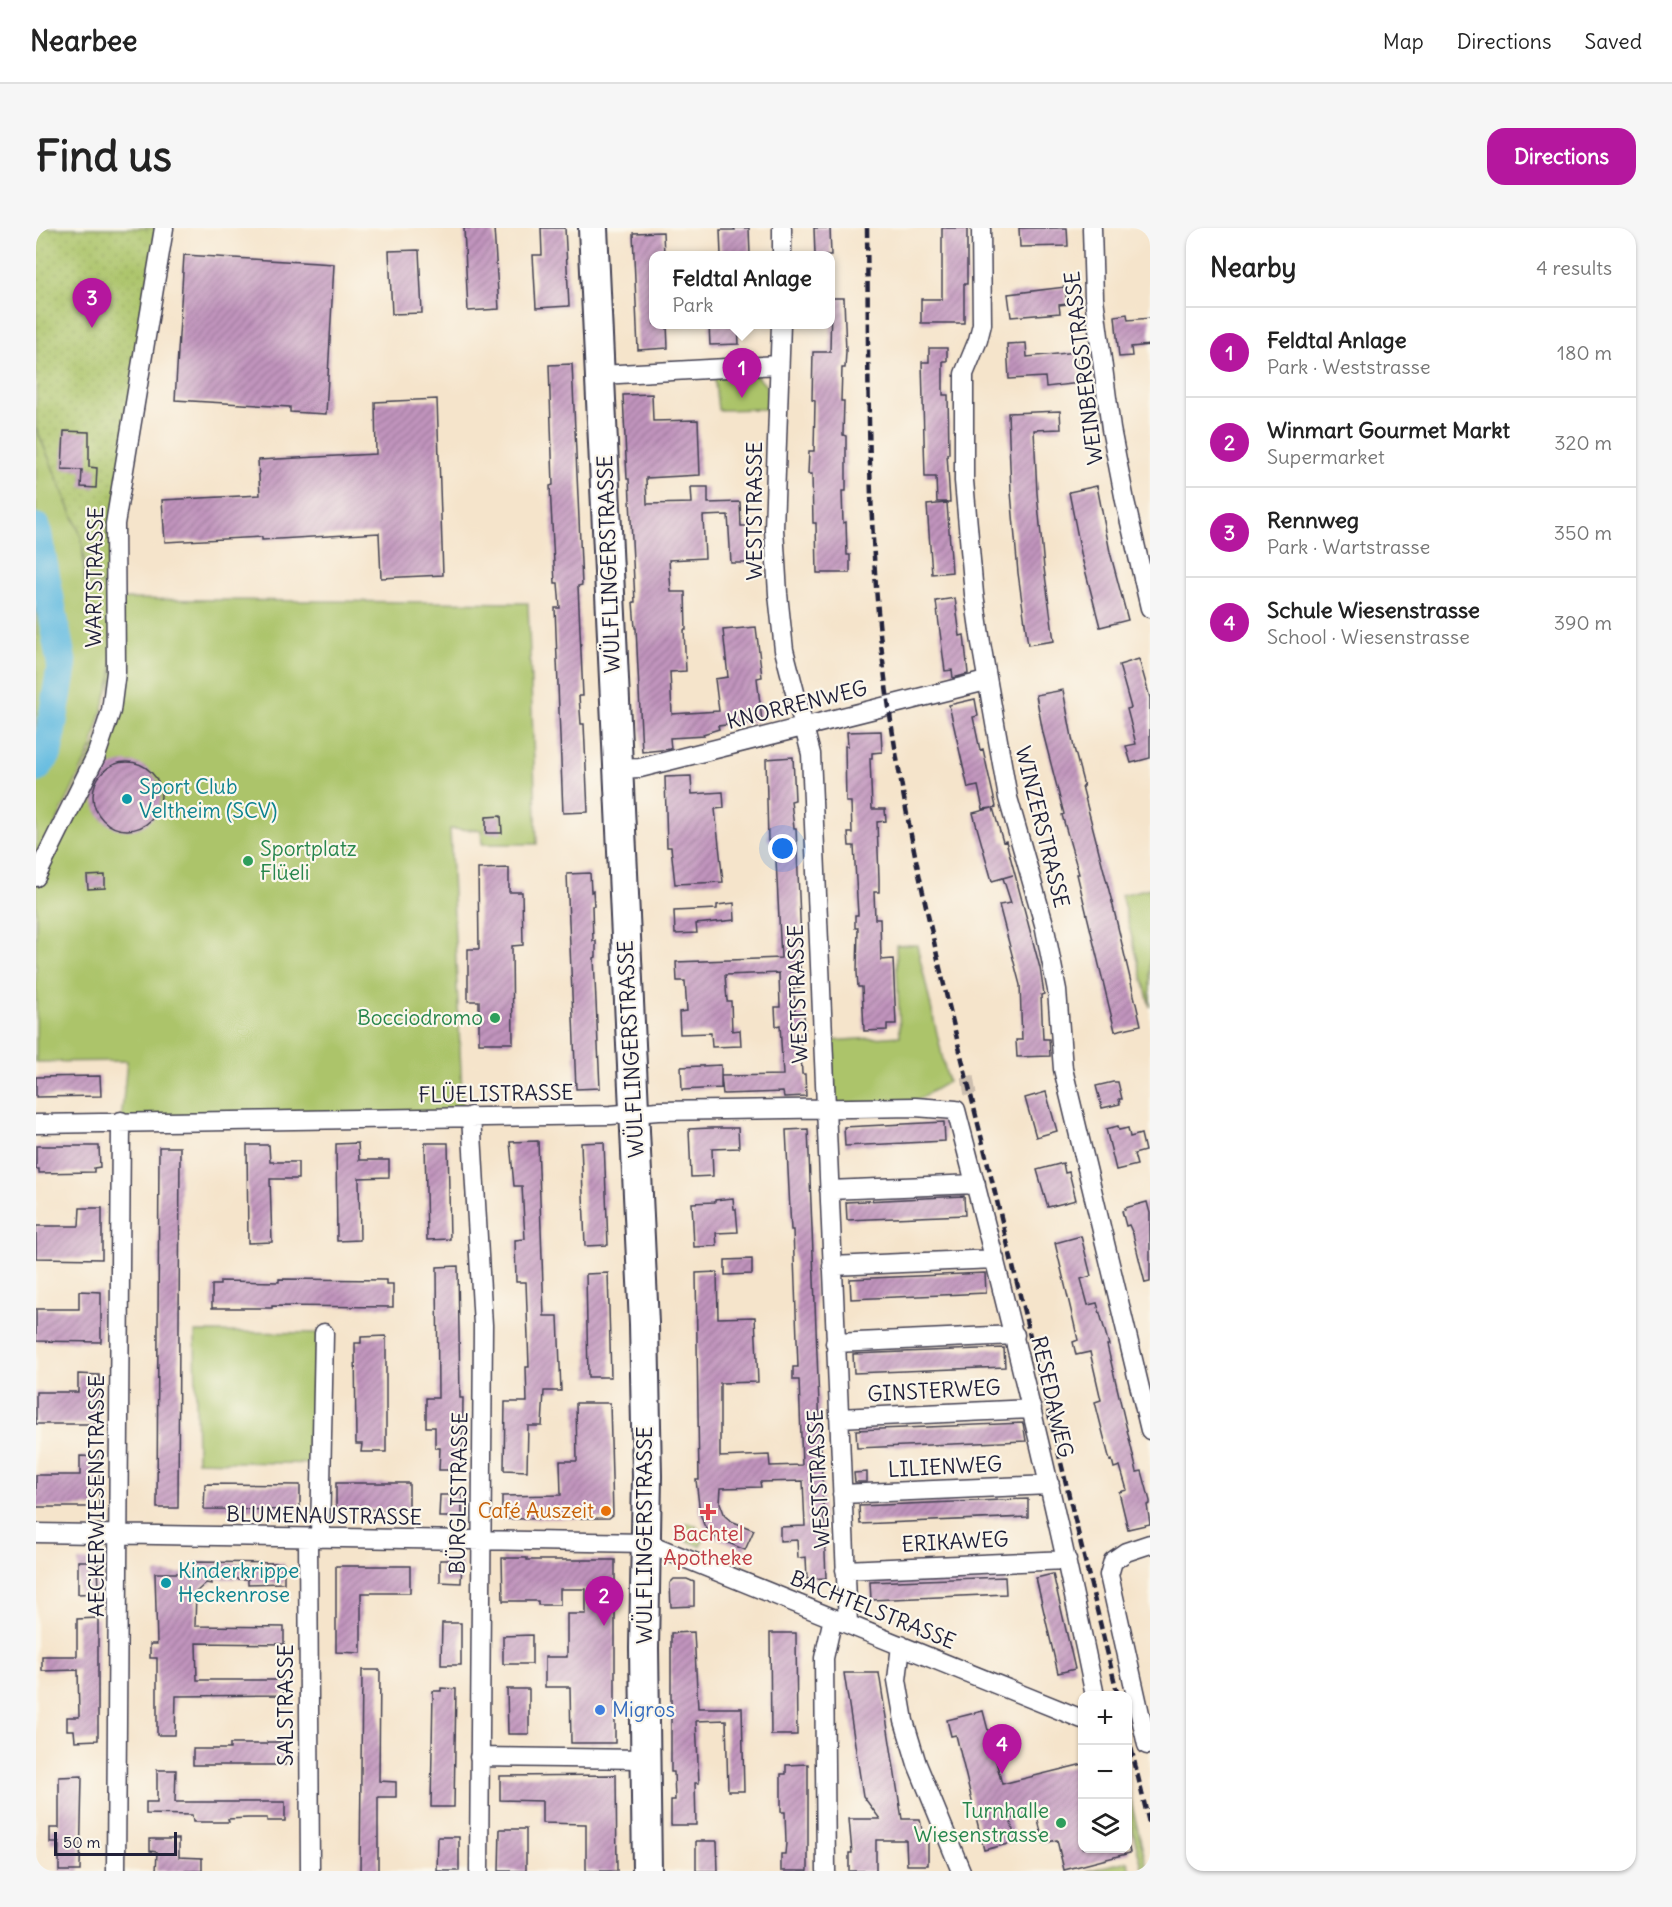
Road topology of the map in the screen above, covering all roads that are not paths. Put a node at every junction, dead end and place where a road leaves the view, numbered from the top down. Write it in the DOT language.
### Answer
graph roads {
  1 [pos="164,228"];
  2 [pos="593,228"];
  3 [pos="782,228"];
  4 [pos="981,228"];
  5 [pos="1092,228"];
  6 [pos="782,251"];
  7 [pos="781,329"];
  8 [pos="779,365"];
  9 [pos="601,375"];
  10 [pos="1150,608"];
  11 [pos="986,681"];
  12 [pos="804,726"];
  13 [pos="618,769"];
  14 [pos="36,877"];
  15 [pos="825,1109"];
  16 [pos="956,1110"];
  17 [pos="633,1112"];
  18 [pos="471,1116"];
  19 [pos="121,1121"];
  20 [pos="36,1124"];
  21 [pos="975,1184"];
  22 [pos="829,1190"];
  23 [pos="995,1259"];
  24 [pos="832,1266"];
  25 [pos="324,1334"];
  26 [pos="1014,1335"];
  27 [pos="835,1343"];
  28 [pos="1032,1409"];
  29 [pos="839,1418"];
  30 [pos="1150,1430"];
  31 [pos="1050,1485"];
  32 [pos="842,1494"];
  33 [pos="36,1533"];
  34 [pos="120,1534"];
  35 [pos="314,1538"];
  36 [pos="480,1541"];
  37 [pos="647,1543"];
  38 [pos="1150,1544"];
  39 [pos="1068,1560"];
  40 [pos="846,1570"];
  41 [pos="840,1621"];
  42 [pos="901,1646"];
  43 [pos="1094,1691"];
  44 [pos="1078,1717"];
  45 [pos="1132,1740"];
  46 [pos="1148,1746"];
  47 [pos="479,1757"];
  48 [pos="646,1759"];
  49 [pos="116,1871"];
  50 [pos="310,1871"];
  51 [pos="479,1871"];
  52 [pos="647,1871"];
  53 [pos="826,1871"];
  54 [pos="961,1871"];
  1 -- 14 [label="street, WARTSTRASSE"];
  2 -- 9 [label="main road, WÜLFLINGERSTRASSE"];
  3 -- 6 [label="street"];
  4 -- 11 [label="street, WINZERSTRASSE"];
  5 -- 10 [label="street, WEINBERGSTRASSE"];
  7 -- 8 [label="street, WESTSTRASSE"];
  8 -- 9 [label="street"];
  8 -- 12 [label="street, WESTSTRASSE"];
  9 -- 13 [label="main road, WÜLFLINGERSTRASSE"];
  11 -- 12 [label="street, KNORRENWEG"];
  11 -- 30 [label="street, WINZERSTRASSE"];
  12 -- 13 [label="street, KNORRENWEG"];
  12 -- 15 [label="street, WESTSTRASSE"];
  13 -- 17 [label="main road, WÜLFLINGERSTRASSE"];
  15 -- 16 [label="street, FLÜELISTRASSE"];
  15 -- 17 [label="street, FLÜELISTRASSE"];
  15 -- 22 [label="street, WESTSTRASSE"];
  16 -- 21 [label="street, RESEDAWEG"];
  17 -- 18 [label="street, FLÜELISTRASSE"];
  17 -- 37 [label="main road, WÜLFLINGERSTRASSE"];
  18 -- 19 [label="street, FLÜELISTRASSE"];
  18 -- 36 [label="street, BÜRGLISTRASSE"];
  19 -- 20 [label="street, FLÜELISTRASSE"];
  19 -- 34 [label="street, AECKERWIESENSTRASSE"];
  21 -- 22 [label="street"];
  21 -- 23 [label="street, RESEDAWEG"];
  22 -- 24 [label="street, WESTSTRASSE"];
  23 -- 24 [label="street"];
  23 -- 26 [label="street, RESEDAWEG"];
  24 -- 27 [label="street, WESTSTRASSE"];
  25 -- 35 [label="street, SALSTRASSE"];
  26 -- 27 [label="street"];
  26 -- 28 [label="street, RESEDAWEG"];
  27 -- 29 [label="street, WESTSTRASSE"];
  28 -- 29 [label="street, GINSTERWEG"];
  28 -- 31 [label="street, RESEDAWEG"];
  29 -- 32 [label="street, WESTSTRASSE"];
  31 -- 32 [label="street, LILIENWEG"];
  31 -- 39 [label="street, RESEDAWEG"];
  32 -- 40 [label="street, WESTSTRASSE"];
  33 -- 34 [label="street, BLUMENAUSTRASSE"];
  34 -- 35 [label="street, BLUMENAUSTRASSE"];
  34 -- 49 [label="street, AECKERWIESENSTRASSE"];
  35 -- 36 [label="street, BLUMENAUSTRASSE"];
  35 -- 50 [label="street, SALSTRASSE"];
  36 -- 37 [label="street, BLUMENAUSTRASSE"];
  36 -- 47 [label="street, BÜRGLISTRASSE"];
  37 -- 41 [label="street, BACHTELSTRASSE"];
  37 -- 48 [label="main road, WÜLFLINGERSTRASSE"];
  38 -- 46 [label="street"];
  39 -- 40 [label="street, ERIKAWEG"];
  39 -- 43 [label="street, RESEDAWEG"];
  40 -- 41 [label="street, WESTSTRASSE"];
  41 -- 42 [label="street, BACHTELSTRASSE"];
  41 -- 53 [label="street, WESTSTRASSE"];
  42 -- 44 [label="street, BACHTELSTRASSE"];
  42 -- 54 [label="street"];
  45 -- 46 [label="street"];
  47 -- 48 [label="street"];
  47 -- 51 [label="street, BÜRGLISTRASSE"];
  48 -- 52 [label="main road, WÜLFLINGERSTRASSE"];
}
